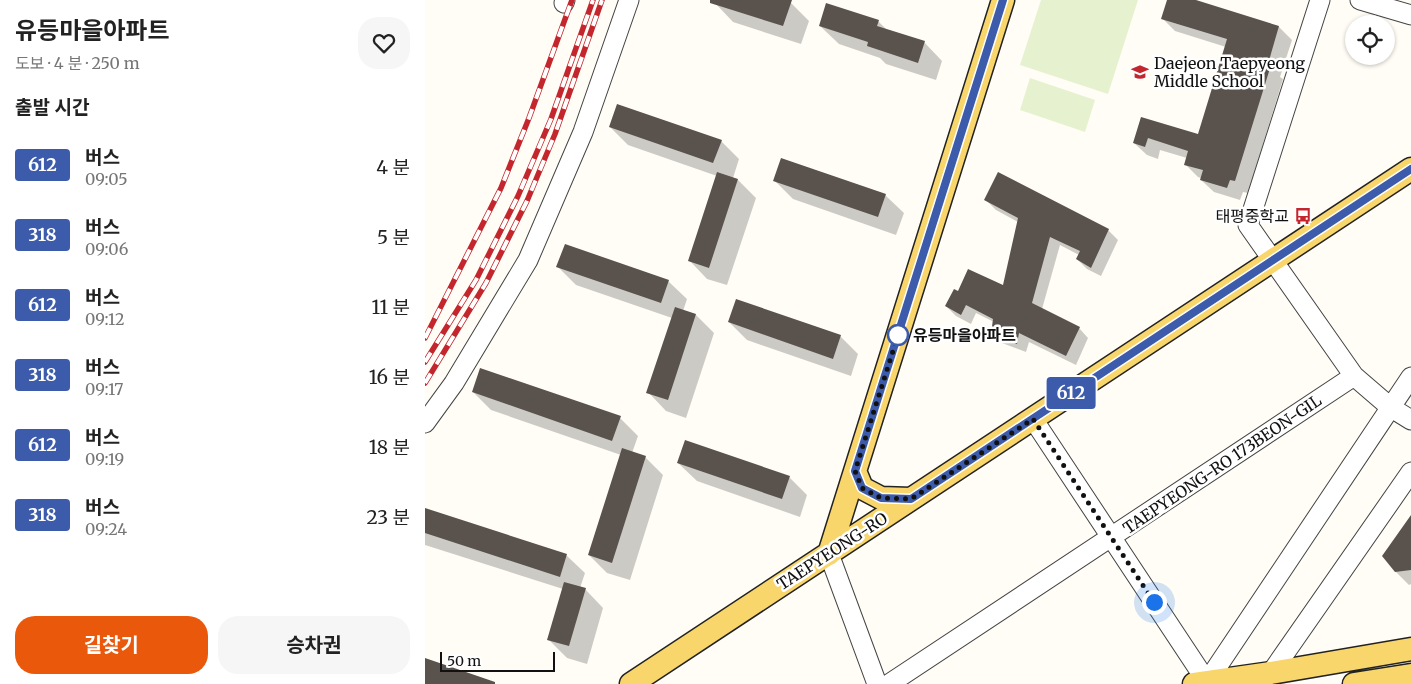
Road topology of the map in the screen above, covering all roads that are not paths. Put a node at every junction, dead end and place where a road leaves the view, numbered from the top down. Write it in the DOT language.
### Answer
graph roads {
  1 [pos="629,0"];
  2 [pos="1003,0"];
  3 [pos="1320,0"];
  4 [pos="1360,0"];
  5 [pos="1411,15"];
  6 [pos="1411,169"];
  7 [pos="1273,260"];
  8 [pos="1353,376"];
  9 [pos="1411,376"];
  10 [pos="1390,407"];
  11 [pos="1033,419"];
  12 [pos="1411,420"];
  13 [pos="425,423"];
  14 [pos="855,471"];
  15 [pos="1411,472"];
  16 [pos="911,499"];
  17 [pos="1111,538"];
  18 [pos="829,554"];
  19 [pos="1411,649"];
  20 [pos="1271,673"];
  21 [pos="1411,675"];
  22 [pos="1200,683"];
  23 [pos="631,684"];
  24 [pos="877,684"];
  25 [pos="889,684"];
  26 [pos="1354,684"];
  1 -- 13 [label="street"];
  2 -- 14 [label="main road"];
  3 -- 7 [label="street"];
  4 -- 5 [label="street"];
  6 -- 7 [label="main road, TAEPYEONG-RO"];
  7 -- 8 [label="street"];
  7 -- 11 [label="main road, TAEPYEONG-RO"];
  8 -- 10 [label="street"];
  8 -- 17 [label="street, TAEPYEONG-RO 173BEON-GIL"];
  9 -- 10 [label="street"];
  10 -- 12 [label="street"];
  10 -- 22 [label="street"];
  11 -- 16 [label="main road, TAEPYEONG-RO"];
  11 -- 17 [label="street"];
  14 -- 16 [label="main road"];
  14 -- 18 [label="main road"];
  15 -- 20 [label="street"];
  16 -- 18 [label="main road, TAEPYEONG-RO"];
  17 -- 22 [label="street"];
  17 -- 25 [label="street, TAEPYEONG-RO 173BEON-GIL"];
  18 -- 23 [label="main road, TAEPYEONG-RO"];
  18 -- 24 [label="street"];
  19 -- 20 [label="main road"];
  20 -- 22 [label="main road"];
  21 -- 26 [label="main road"];
}
